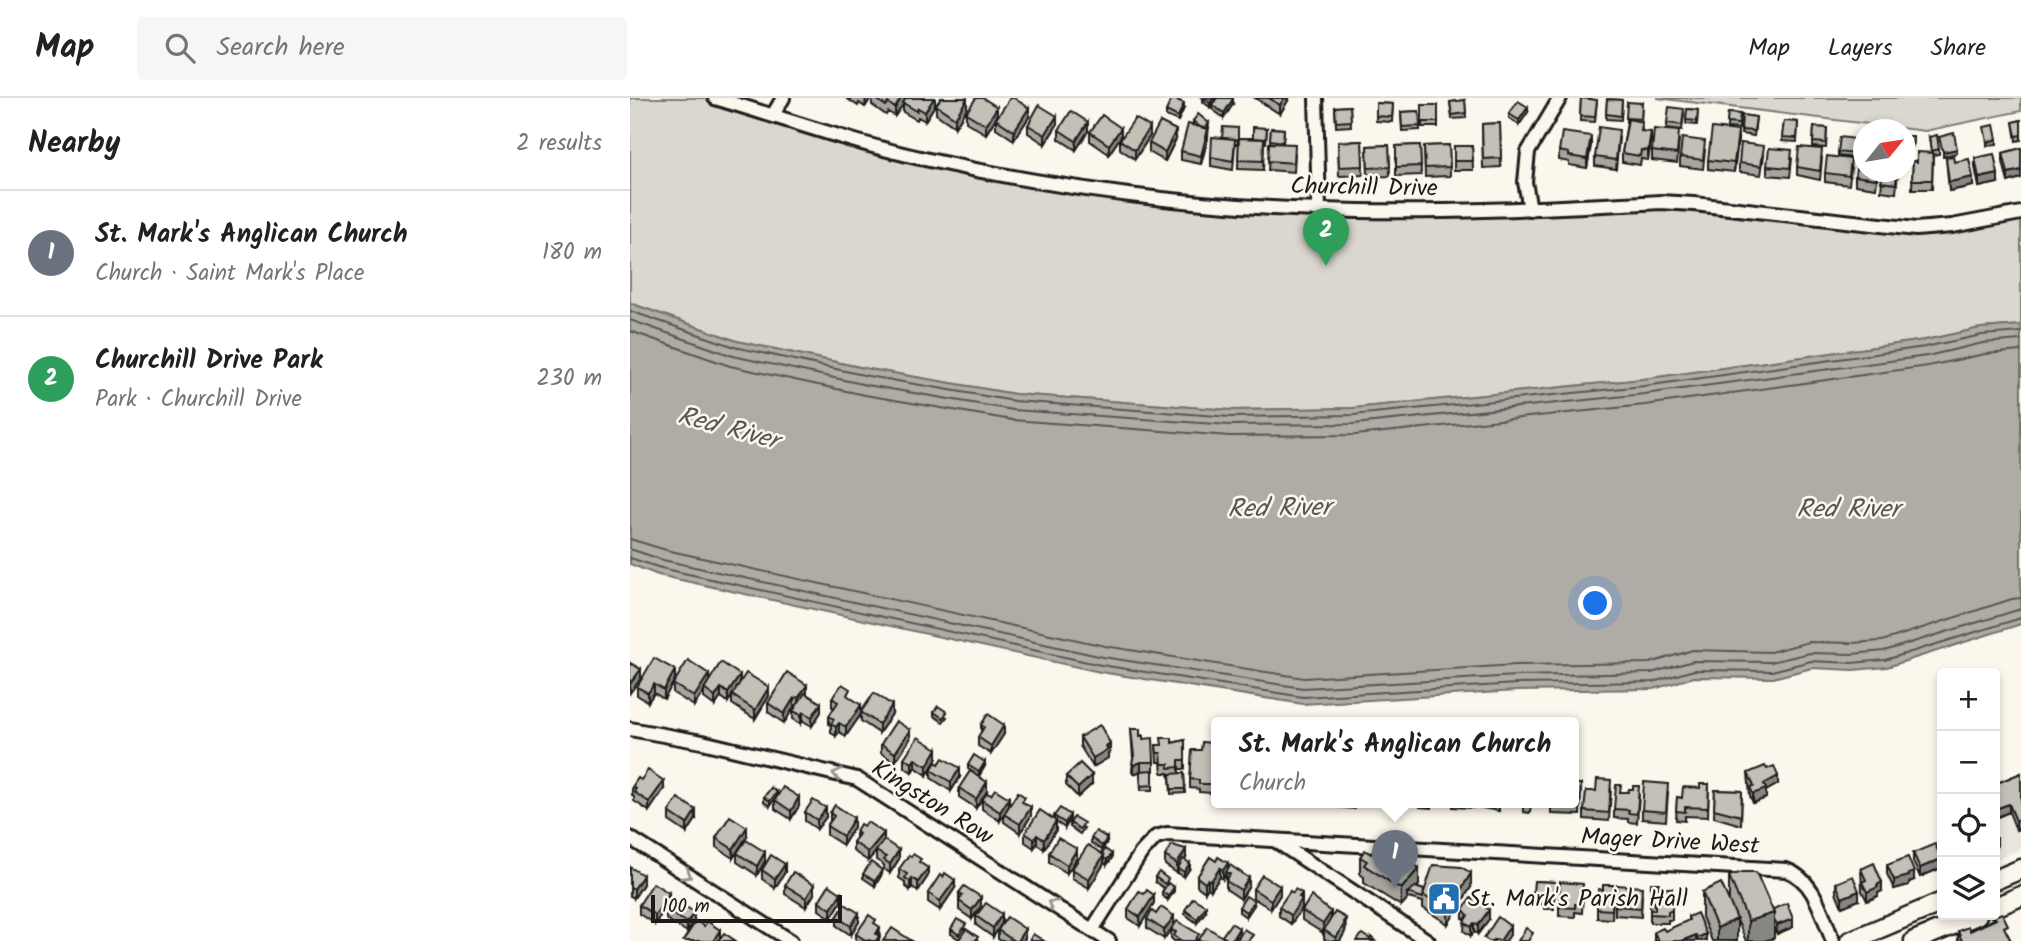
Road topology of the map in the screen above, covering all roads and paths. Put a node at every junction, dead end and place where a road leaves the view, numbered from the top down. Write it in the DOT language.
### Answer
graph roads {
  1 [pos="715,98"];
  2 [pos="783,98"];
  3 [pos="1316,98"];
  4 [pos="1560,98"];
  5 [pos="772,116"];
  6 [pos="1530,209"];
  7 [pos="1319,210"];
  8 [pos="2021,213"];
  9 [pos="630,729"];
  10 [pos="630,838"];
  11 [pos="1276,841"];
  12 [pos="2021,869"];
  13 [pos="2000,878"];
  14 [pos="2021,896"];
  15 [pos="1937,904"];
  16 [pos="2000,905"];
  17 [pos="1965,920"];
  18 [pos="1092,930"];
  19 [pos="790,941"];
  20 [pos="1109,941"];
  21 [pos="1428,941"];
  22 [pos="1833,941"];
  23 [pos="1850,941"];
  24 [pos="1914,941"];
  1 -- 5 [label="street, Churchill Drive"];
  2 -- 5 [label="street"];
  3 -- 7 [label="street"];
  4 -- 6 [label="street"];
  5 -- 7 [label="street, Churchill Drive"];
  6 -- 7 [label="street, Churchill Drive"];
  6 -- 8 [label="street, Churchill Drive"];
  18 -- 9 [label="street, Kingston Row, one-way"];
  10 -- 19 [label="street, one-way"];
  11 -- 18 [label="street, Mager Drive West"];
  11 -- 21 [label="street"];
  11 -- 22 [label="street, Mager Drive West"];
  12 -- 13 [label="main road"];
  14 -- 16 [label="main road"];
  15 -- 23 [label="main road"];
  17 -- 24 [label="main road"];
  18 -- 20 [label="street, Kingston Row"];
}
